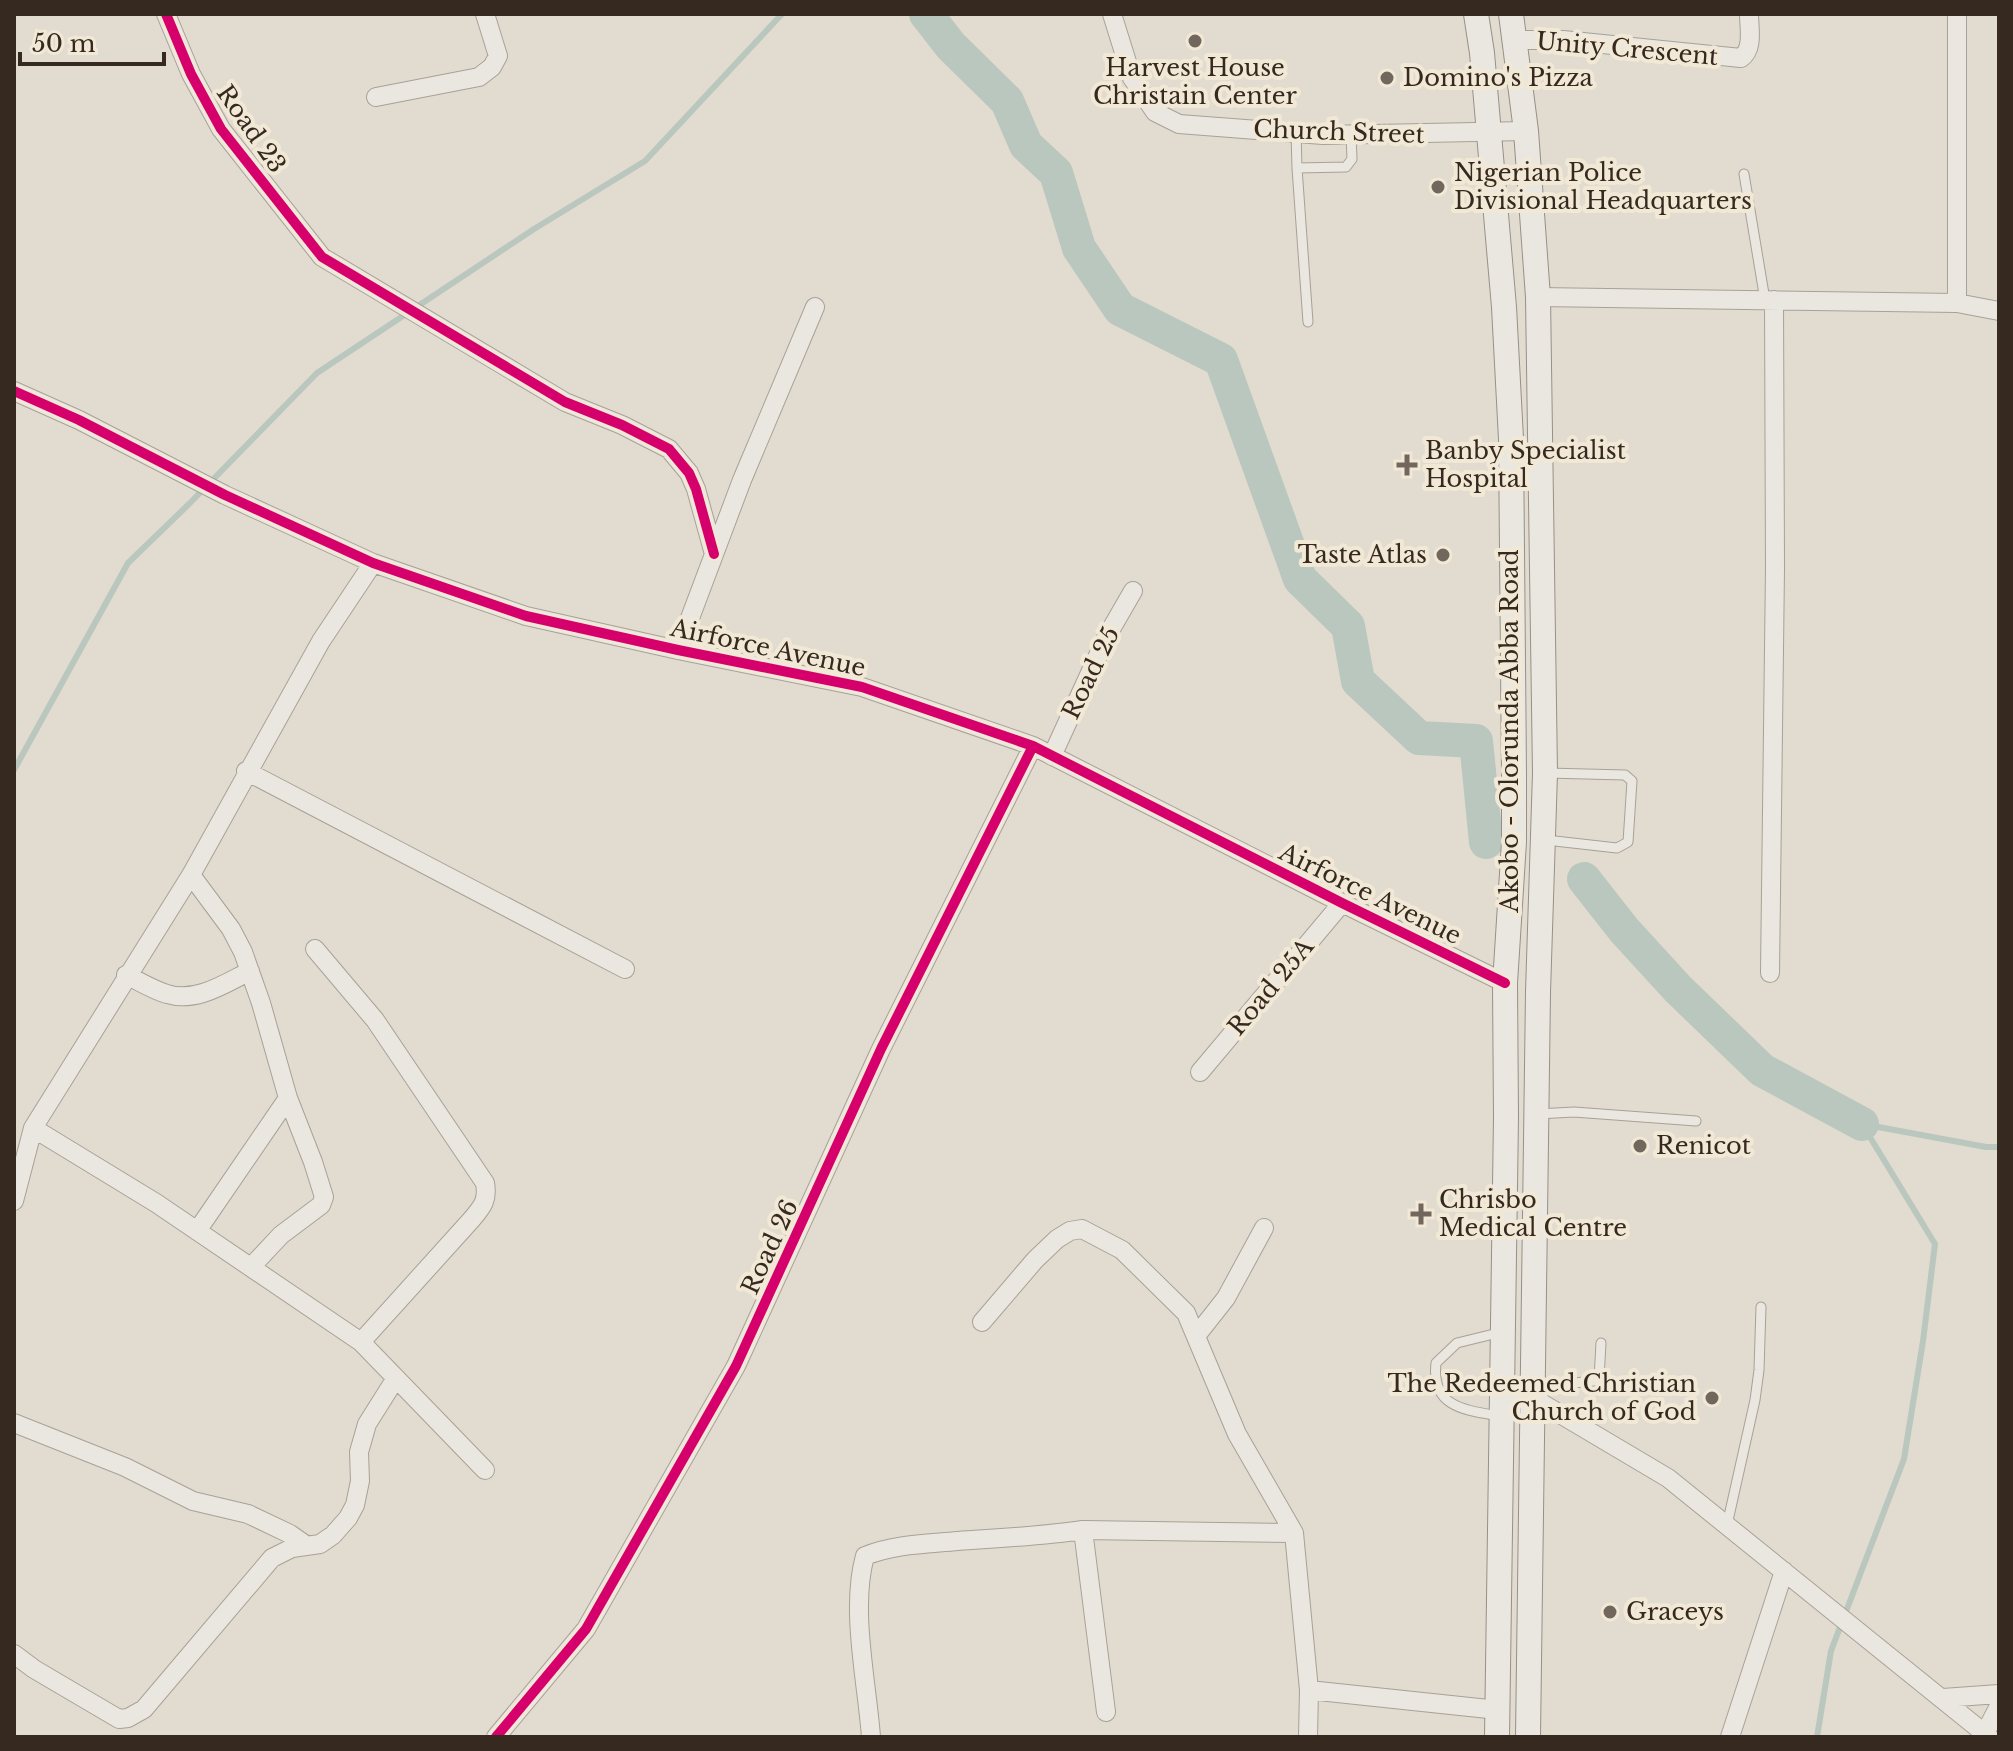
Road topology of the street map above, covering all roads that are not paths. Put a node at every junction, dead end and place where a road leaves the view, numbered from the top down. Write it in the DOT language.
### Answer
graph roads {
  1 [pos="166,14"];
  2 [pos="485,14"];
  3 [pos="1112,14"];
  4 [pos="1476,14"];
  5 [pos="1511,14"];
  6 [pos="1749,14"];
  7 [pos="1957,14"];
  8 [pos="1513,40"];
  9 [pos="376,97"];
  10 [pos="1526,131"];
  11 [pos="1296,133"];
  12 [pos="1487,133"];
  13 [pos="1351,135"];
  14 [pos="1297,168"];
  15 [pos="1744,174"];
  16 [pos="1538,297"];
  17 [pos="1770,300"];
  18 [pos="1957,303"];
  19 [pos="815,307"];
  20 [pos="1999,311"];
  21 [pos="1308,322"];
  22 [pos="14,391"];
  23 [pos="714,554"];
  24 [pos="373,563"];
  25 [pos="1133,591"];
  26 [pos="678,650"];
  27 [pos="1033,746"];
  28 [pos="1052,756"];
  29 [pos="246,771"];
  30 [pos="1545,773"];
  31 [pos="1542,844"];
  32 [pos="191,875"];
  33 [pos="1342,903"];
  34 [pos="315,949"];
  35 [pos="625,969"];
  36 [pos="250,971"];
  37 [pos="1770,973"];
  38 [pos="126,975"];
  39 [pos="1505,983"];
  40 [pos="1200,1072"];
  41 [pos="288,1098"];
  42 [pos="1537,1114"];
  43 [pos="1696,1121"];
  44 [pos="33,1128"];
  45 [pos="14,1201"];
  46 [pos="1264,1228"];
  47 [pos="197,1231"];
  48 [pos="251,1267"];
  49 [pos="1761,1307"];
  50 [pos="982,1322"];
  51 [pos="1502,1332"];
  52 [pos="1196,1336"];
  53 [pos="361,1342"];
  54 [pos="1601,1343"];
  55 [pos="396,1378"];
  56 [pos="1533,1393"];
  57 [pos="1501,1408"];
  58 [pos="14,1423"];
  59 [pos="485,1470"];
  60 [pos="1727,1525"];
  61 [pos="1083,1530"];
  62 [pos="1294,1533"];
  63 [pos="307,1546"];
  64 [pos="1784,1571"];
  65 [pos="14,1654"];
  66 [pos="1309,1690"];
  67 [pos="1999,1694"];
  68 [pos="1943,1698"];
  69 [pos="1999,1706"];
  70 [pos="1498,1710"];
  71 [pos="1106,1712"];
  72 [pos="1987,1735"];
  73 [pos="496,1737"];
  74 [pos="871,1737"];
  75 [pos="1308,1737"];
  76 [pos="1497,1737"];
  77 [pos="1528,1737"];
  78 [pos="1730,1737"];
  1 -- 23 [label="street, Road 23"];
  2 -- 9 [label="street"];
  3 -- 11 [label="street, Church Street"];
  4 -- 12 [label="main road, Akobo - Olorunda Abba Road"];
  5 -- 8 [label="main road, Akobo - Olorunda Abba Road"];
  6 -- 8 [label="street, Unity Crescent"];
  7 -- 18 [label="street"];
  8 -- 10 [label="main road, Akobo - Olorunda Abba Road"];
  10 -- 12 [label="street, Church Street"];
  10 -- 16 [label="main road, Akobo - Olorunda Abba Road"];
  11 -- 13 [label="street, Church Street"];
  11 -- 14 [label="lane"];
  12 -- 13 [label="street, Church Street"];
  12 -- 39 [label="main road, Akobo - Olorunda Abba Road"];
  13 -- 14 [label="lane"];
  14 -- 21 [label="lane"];
  15 -- 17 [label="lane"];
  16 -- 17 [label="street"];
  16 -- 30 [label="main road, Akobo - Olorunda Abba Road"];
  17 -- 18 [label="street"];
  17 -- 37 [label="street"];
  18 -- 20 [label="street"];
  19 -- 23 [label="street"];
  22 -- 24 [label="street, Airforce Avenue"];
  23 -- 26 [label="street"];
  24 -- 26 [label="street, Airforce Avenue"];
  24 -- 29 [label="street"];
  25 -- 28 [label="street, Road 25"];
  26 -- 27 [label="street, Airforce Avenue"];
  27 -- 28 [label="street, Airforce Avenue"];
  27 -- 73 [label="street, Road 26"];
  28 -- 33 [label="street, Airforce Avenue"];
  29 -- 32 [label="street"];
  29 -- 35 [label="street"];
  30 -- 31 [label="main road, Akobo - Olorunda Abba Road"];
  30 -- 31 [label="lane"];
  31 -- 42 [label="main road, Akobo - Olorunda Abba Road"];
  32 -- 36 [label="street"];
  32 -- 38 [label="street"];
  33 -- 39 [label="street, Airforce Avenue"];
  33 -- 40 [label="street, Road 25A"];
  34 -- 53 [label="street"];
  36 -- 38 [label="street"];
  36 -- 41 [label="street"];
  38 -- 44 [label="street"];
  39 -- 51 [label="main road, Akobo - Olorunda Abba Road"];
  41 -- 47 [label="street"];
  41 -- 48 [label="street"];
  42 -- 43 [label="lane"];
  42 -- 56 [label="main road, Akobo - Olorunda Abba Road"];
  44 -- 45 [label="street"];
  44 -- 47 [label="street"];
  46 -- 52 [label="street"];
  47 -- 48 [label="street"];
  48 -- 53 [label="street"];
  49 -- 60 [label="lane"];
  50 -- 52 [label="street"];
  51 -- 57 [label="main road, Akobo - Olorunda Abba Road"];
  51 -- 57 [label="lane"];
  52 -- 62 [label="street"];
  53 -- 55 [label="street"];
  54 -- 56 [label="lane"];
  55 -- 59 [label="street"];
  55 -- 63 [label="street"];
  56 -- 57 [label="street"];
  56 -- 60 [label="street"];
  56 -- 77 [label="main road, Akobo - Olorunda Abba Road"];
  57 -- 70 [label="main road, Akobo - Olorunda Abba Road"];
  58 -- 63 [label="street"];
  60 -- 64 [label="street"];
  61 -- 62 [label="street"];
  61 -- 71 [label="street"];
  61 -- 74 [label="street"];
  62 -- 66 [label="street"];
  63 -- 65 [label="street"];
  64 -- 68 [label="street"];
  64 -- 78 [label="street"];
  66 -- 70 [label="street"];
  66 -- 75 [label="street"];
  67 -- 68 [label="street"];
  68 -- 72 [label="street"];
  69 -- 72 [label="street"];
  70 -- 76 [label="main road, Akobo - Olorunda Abba Road"];
}
